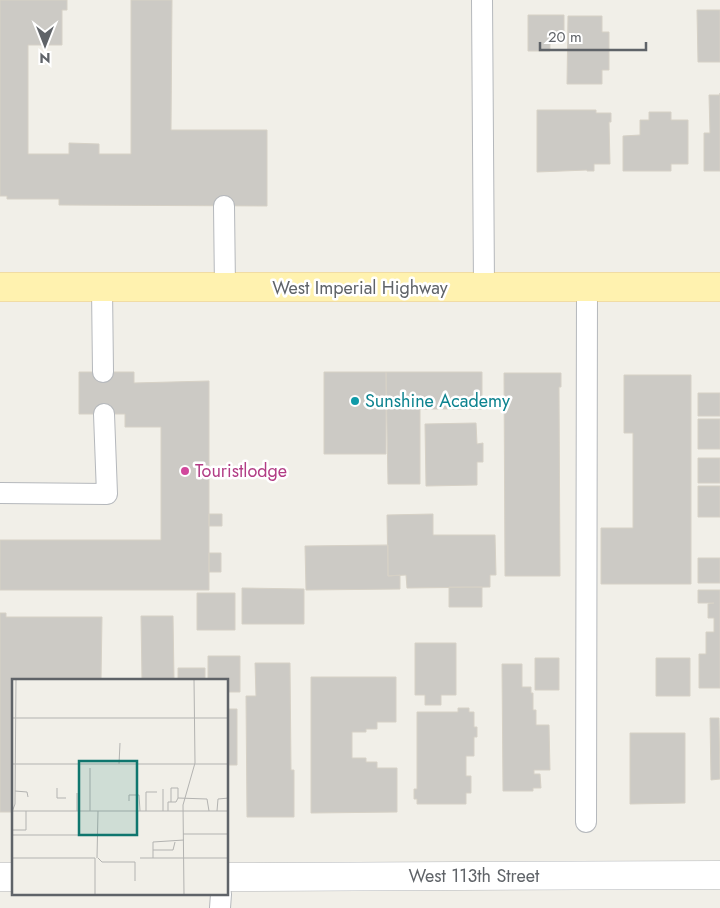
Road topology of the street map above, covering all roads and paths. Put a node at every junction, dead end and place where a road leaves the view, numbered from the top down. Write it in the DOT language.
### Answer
graph roads {
  1 [pos="482,0"];
  2 [pos="224,206"];
  3 [pos="0,287"];
  4 [pos="484,287"];
  5 [pos="587,287"];
  6 [pos="720,287"];
  7 [pos="102,288"];
  8 [pos="225,288"];
  9 [pos="103,372"];
  10 [pos="104,414"];
  11 [pos="0,493"];
  12 [pos="586,822"];
  13 [pos="720,875"];
  14 [pos="229,877"];
  1 -- 4 [label="lane"];
  2 -- 8 [label="lane"];
  3 -- 7 [label="main road, West Imperial Highway"];
  4 -- 5 [label="main road, West Imperial Highway"];
  4 -- 8 [label="main road, West Imperial Highway"];
  5 -- 6 [label="main road, West Imperial Highway"];
  5 -- 12 [label="lane"];
  7 -- 8 [label="main road, West Imperial Highway"];
  7 -- 9 [label="lane"];
  10 -- 11 [label="lane"];
  13 -- 14 [label="street, West 113th Street"];
}
